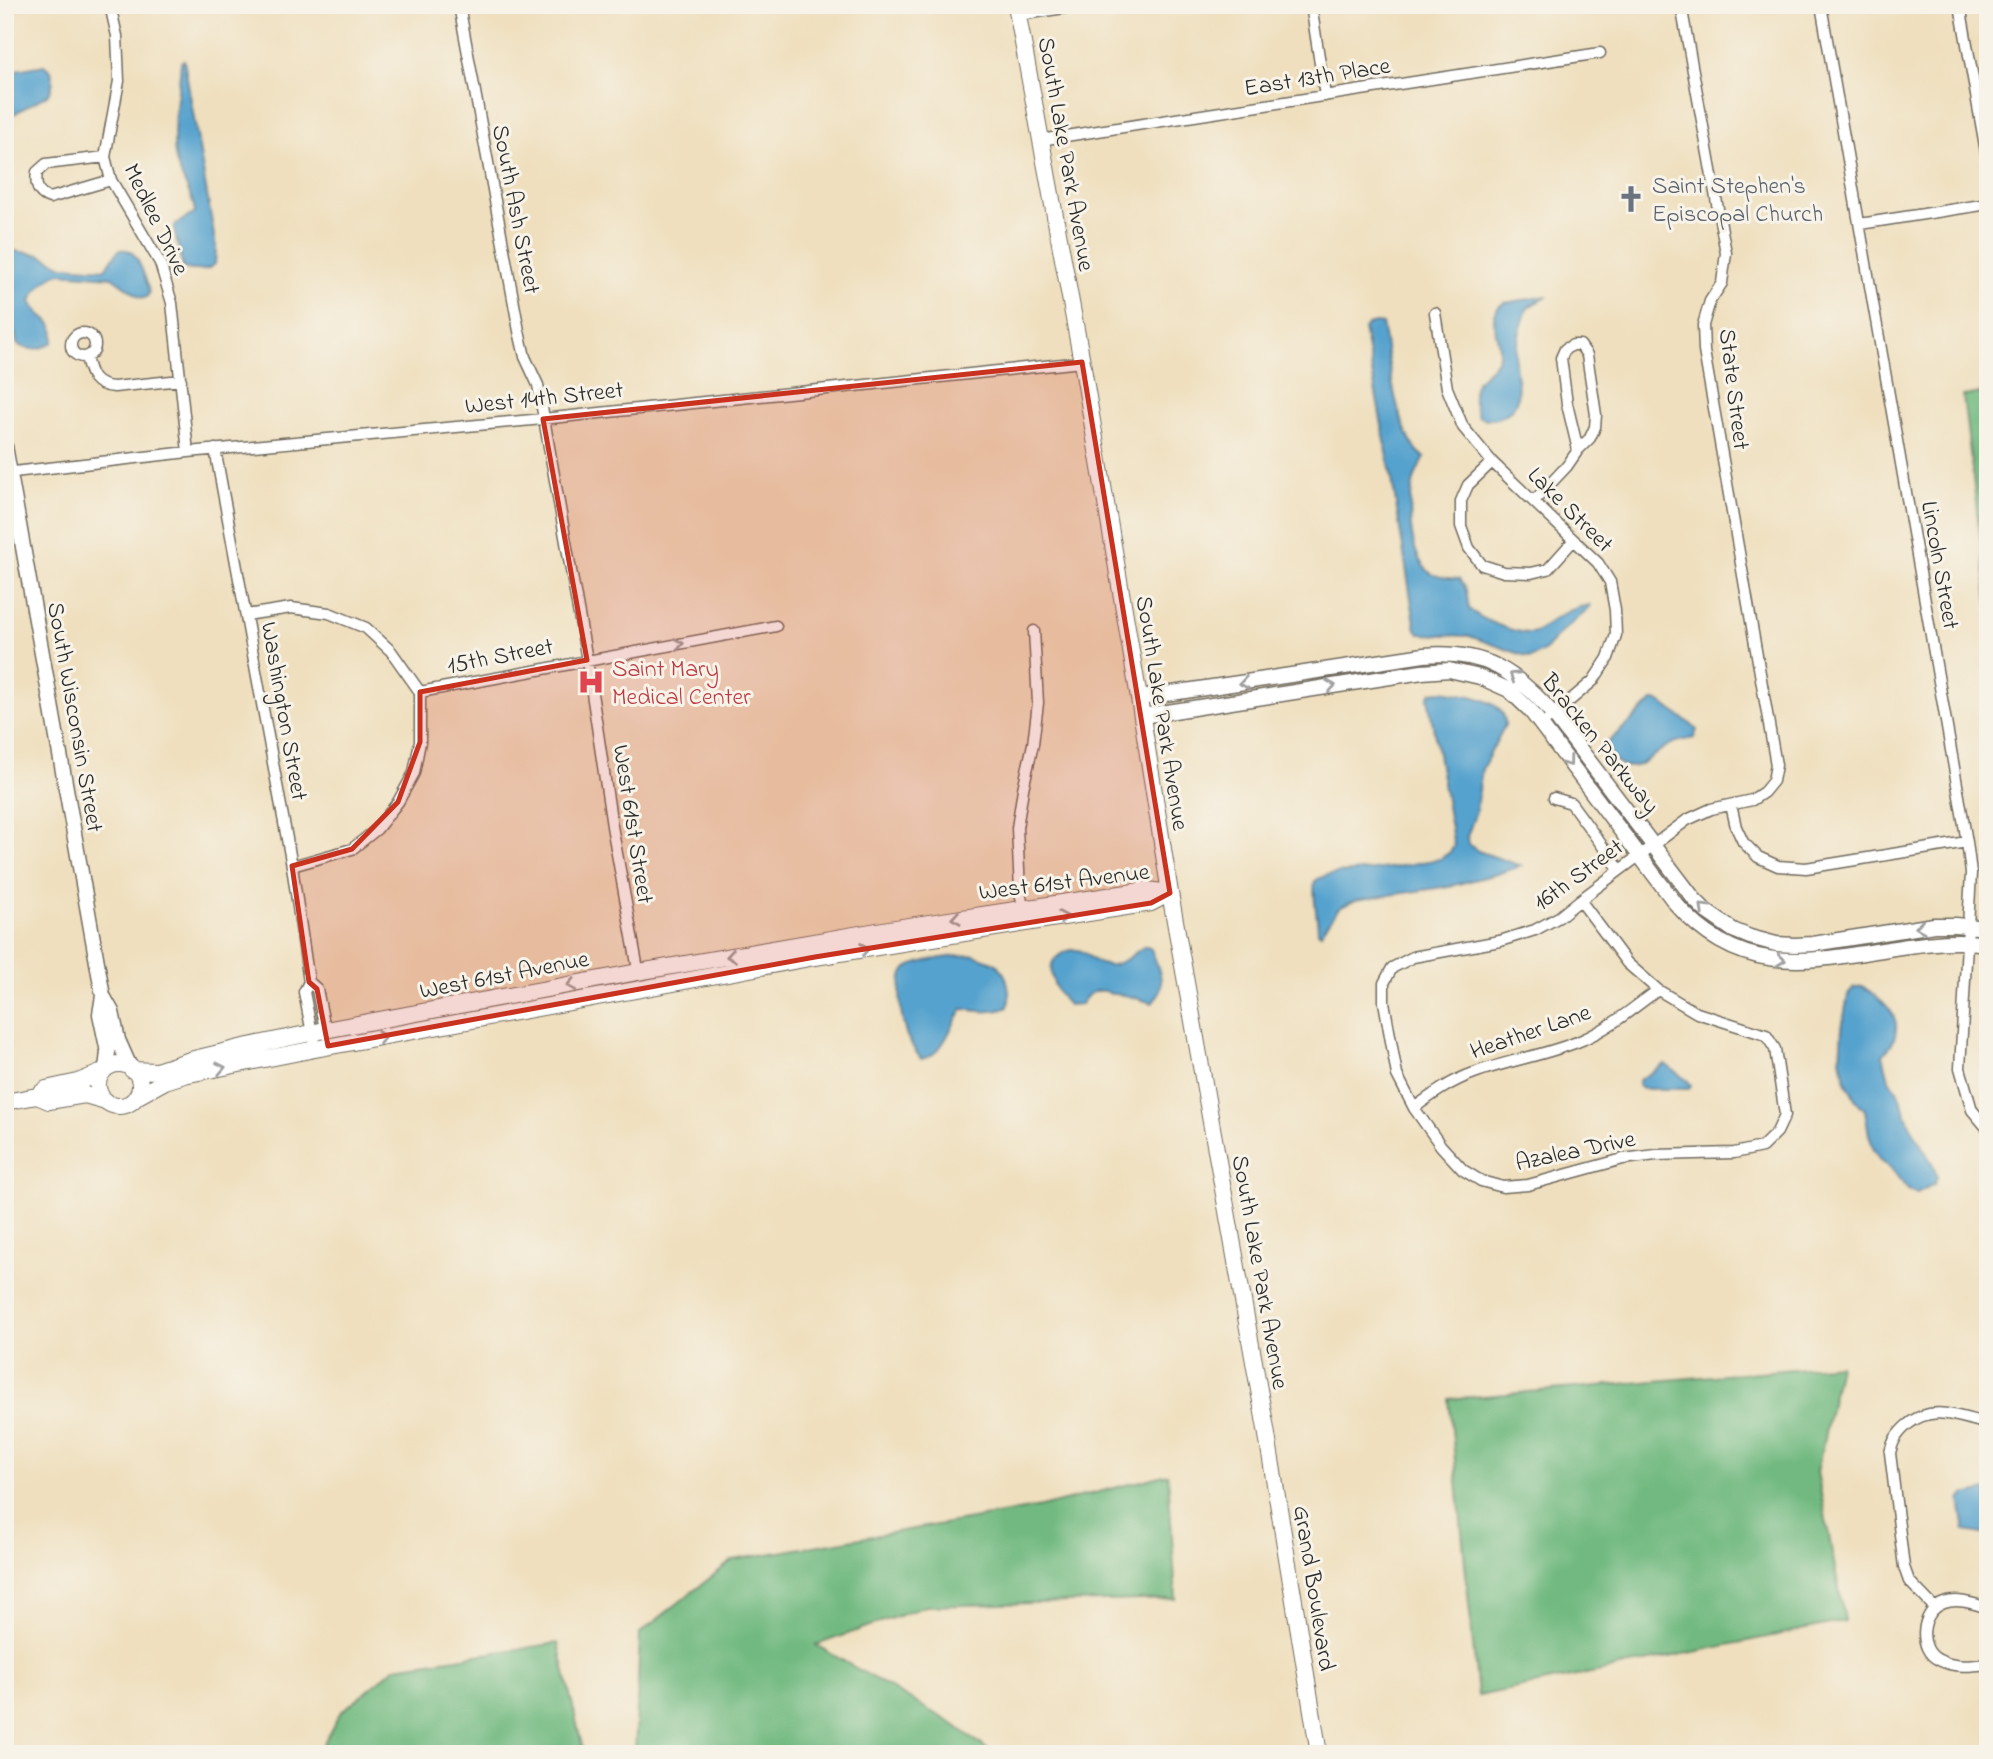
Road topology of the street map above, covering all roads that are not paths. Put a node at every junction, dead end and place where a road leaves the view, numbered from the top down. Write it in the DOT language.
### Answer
graph roads {
  1 [pos="15,5"];
  2 [pos="110,5"];
  3 [pos="459,5"];
  4 [pos="1084,5"];
  5 [pos="1311,5"];
  6 [pos="1681,5"];
  7 [pos="1821,5"];
  8 [pos="1960,5"];
  9 [pos="5,7"];
  10 [pos="1017,10"];
  11 [pos="1600,53"];
  12 [pos="1325,96"];
  13 [pos="1040,139"];
  14 [pos="105,157"];
  15 [pos="1988,163"];
  16 [pos="111,180"];
  17 [pos="1988,204"];
  18 [pos="1860,224"];
  19 [pos="1435,313"];
  20 [pos="86,357"];
  21 [pos="1082,362"];
  22 [pos="181,380"];
  23 [pos="543,419"];
  24 [pos="5,446"];
  25 [pos="215,449"];
  26 [pos="1578,450"];
  27 [pos="188,452"];
  28 [pos="1492,462"];
  29 [pos="8,473"];
  30 [pos="1534,500"];
  31 [pos="1573,541"];
  32 [pos="246,615"];
  33 [pos="776,626"];
  34 [pos="1034,631"];
  35 [pos="587,660"];
  36 [pos="1283,677"];
  37 [pos="420,692"];
  38 [pos="1286,693"];
  39 [pos="1139,698"];
  40 [pos="1554,715"];
  41 [pos="1142,716"];
  42 [pos="1541,725"];
  43 [pos="1773,781"];
  44 [pos="1554,798"];
  45 [pos="1731,805"];
  46 [pos="1967,842"];
  47 [pos="1653,845"];
  48 [pos="1640,856"];
  49 [pos="292,866"];
  50 [pos="1620,870"];
  51 [pos="1170,892"];
  52 [pos="1580,900"];
  53 [pos="1024,916"];
  54 [pos="1968,925"];
  55 [pos="1988,928"];
  56 [pos="1967,941"];
  57 [pos="1988,944"];
  58 [pos="639,980"];
  59 [pos="1658,990"];
  60 [pos="103,996"];
  61 [pos="320,1040"];
  62 [pos="131,1068"];
  63 [pos="104,1070"];
  64 [pos="37,1096"];
  65 [pos="136,1097"];
  66 [pos="106,1101"];
  67 [pos="5,1102"];
  68 [pos="1414,1108"];
  69 [pos="1988,1129"];
  70 [pos="1988,1424"];
  71 [pos="1266,1429"];
  72 [pos="1935,1608"];
  73 [pos="1988,1608"];
  74 [pos="1988,1664"];
  75 [pos="1319,1754"];
  1 -- 9 [label="street"];
  2 -- 14 [label="street, Medlee Drive"];
  3 -- 23 [label="street, South Ash Street"];
  4 -- 10 [label="street"];
  5 -- 12 [label="street"];
  6 -- 43 [label="street, State Street"];
  7 -- 18 [label="street, Lincoln Street"];
  8 -- 15 [label="street"];
  10 -- 13 [label="main road, South Lake Park Avenue"];
  11 -- 12 [label="street, East 13th Place"];
  12 -- 13 [label="street, East 13th Place"];
  13 -- 21 [label="main road, South Lake Park Avenue"];
  14 -- 16 [label="street, Medlee Drive"];
  14 -- 16 [label="street"];
  16 -- 22 [label="street, Medlee Drive"];
  17 -- 18 [label="street"];
  18 -- 46 [label="street, Lincoln Street"];
  19 -- 28 [label="street, Lake Street"];
  20 -- 22 [label="street"];
  21 -- 23 [label="street, West 14th Street"];
  21 -- 39 [label="main road, South Lake Park Avenue"];
  22 -- 27 [label="street, Medlee Drive"];
  23 -- 25 [label="street, West 14th Street"];
  23 -- 35 [label="street, West 61st Street"];
  24 -- 29 [label="street, South Wisconsin Street"];
  25 -- 27 [label="street, West 14th Street"];
  25 -- 32 [label="street, Washington Street"];
  26 -- 26 [label="street"];
  26 -- 30 [label="street"];
  27 -- 29 [label="street, West 14th Street"];
  28 -- 30 [label="street, Lake Street"];
  28 -- 31 [label="street"];
  29 -- 60 [label="street, South Wisconsin Street"];
  30 -- 31 [label="street, Lake Street"];
  31 -- 40 [label="street, Lake Street"];
  32 -- 37 [label="street"];
  32 -- 49 [label="street, Washington Street"];
  35 -- 33 [label="street, 15th Street, one-way"];
  34 -- 53 [label="street"];
  35 -- 37 [label="street, 15th Street"];
  35 -- 58 [label="street, West 61st Street"];
  36 -- 38 [label="street"];
  36 -- 39 [label="street, Bracken Parkway, one-way"];
  40 -- 36 [label="street, Bracken Parkway, one-way"];
  37 -- 49 [label="street"];
  38 -- 41 [label="street, Bracken Parkway"];
  38 -- 42 [label="street, Bracken Parkway, one-way"];
  39 -- 41 [label="main road, South Lake Park Avenue"];
  40 -- 42 [label="street, Lake Street"];
  40 -- 47 [label="street, Bracken Parkway"];
  41 -- 51 [label="main road, South Lake Park Avenue"];
  42 -- 48 [label="street, Bracken Parkway, one-way"];
  43 -- 45 [label="street, 16th Street"];
  44 -- 50 [label="street"];
  45 -- 46 [label="street"];
  45 -- 47 [label="street, 16th Street"];
  46 -- 54 [label="street, Lincoln Street"];
  47 -- 48 [label="street, 16th Street"];
  54 -- 47 [label="street, Bracken Parkway, one-way"];
  48 -- 50 [label="street, 16th Street"];
  48 -- 56 [label="street, Bracken Parkway, one-way"];
  49 -- 61 [label="street, Washington Street"];
  50 -- 52 [label="street, 16th Street"];
  51 -- 53 [label="main road, West 61st Avenue"];
  51 -- 71 [label="main road, South Lake Park Avenue"];
  52 -- 59 [label="street"];
  52 -- 68 [label="street, 16th Street"];
  53 -- 58 [label="main road, West 61st Avenue"];
  54 -- 55 [label="street, Bracken Parkway"];
  54 -- 56 [label="street, Lincoln Street"];
  56 -- 57 [label="street, Bracken Parkway"];
  56 -- 69 [label="street, Lincoln Street"];
  58 -- 61 [label="main road, West 61st Avenue"];
  59 -- 68 [label="street, Heather Lane"];
  59 -- 68 [label="street, Azalea Drive"];
  60 -- 62 [label="street, South Wisconsin Street"];
  60 -- 63 [label="street, South Wisconsin Street"];
  61 -- 62 [label="main road, West 61st Avenue"];
  65 -- 61 [label="main road, West 61st Avenue, one-way"];
  62 -- 63 [label="main road"];
  62 -- 65 [label="main road"];
  63 -- 64 [label="main road"];
  63 -- 66 [label="main road"];
  64 -- 66 [label="main road"];
  64 -- 67 [label="main road"];
  65 -- 66 [label="main road"];
  70 -- 72 [label="street"];
  71 -- 75 [label="main road, Grand Boulevard"];
  72 -- 73 [label="street"];
  72 -- 74 [label="street"];
}
